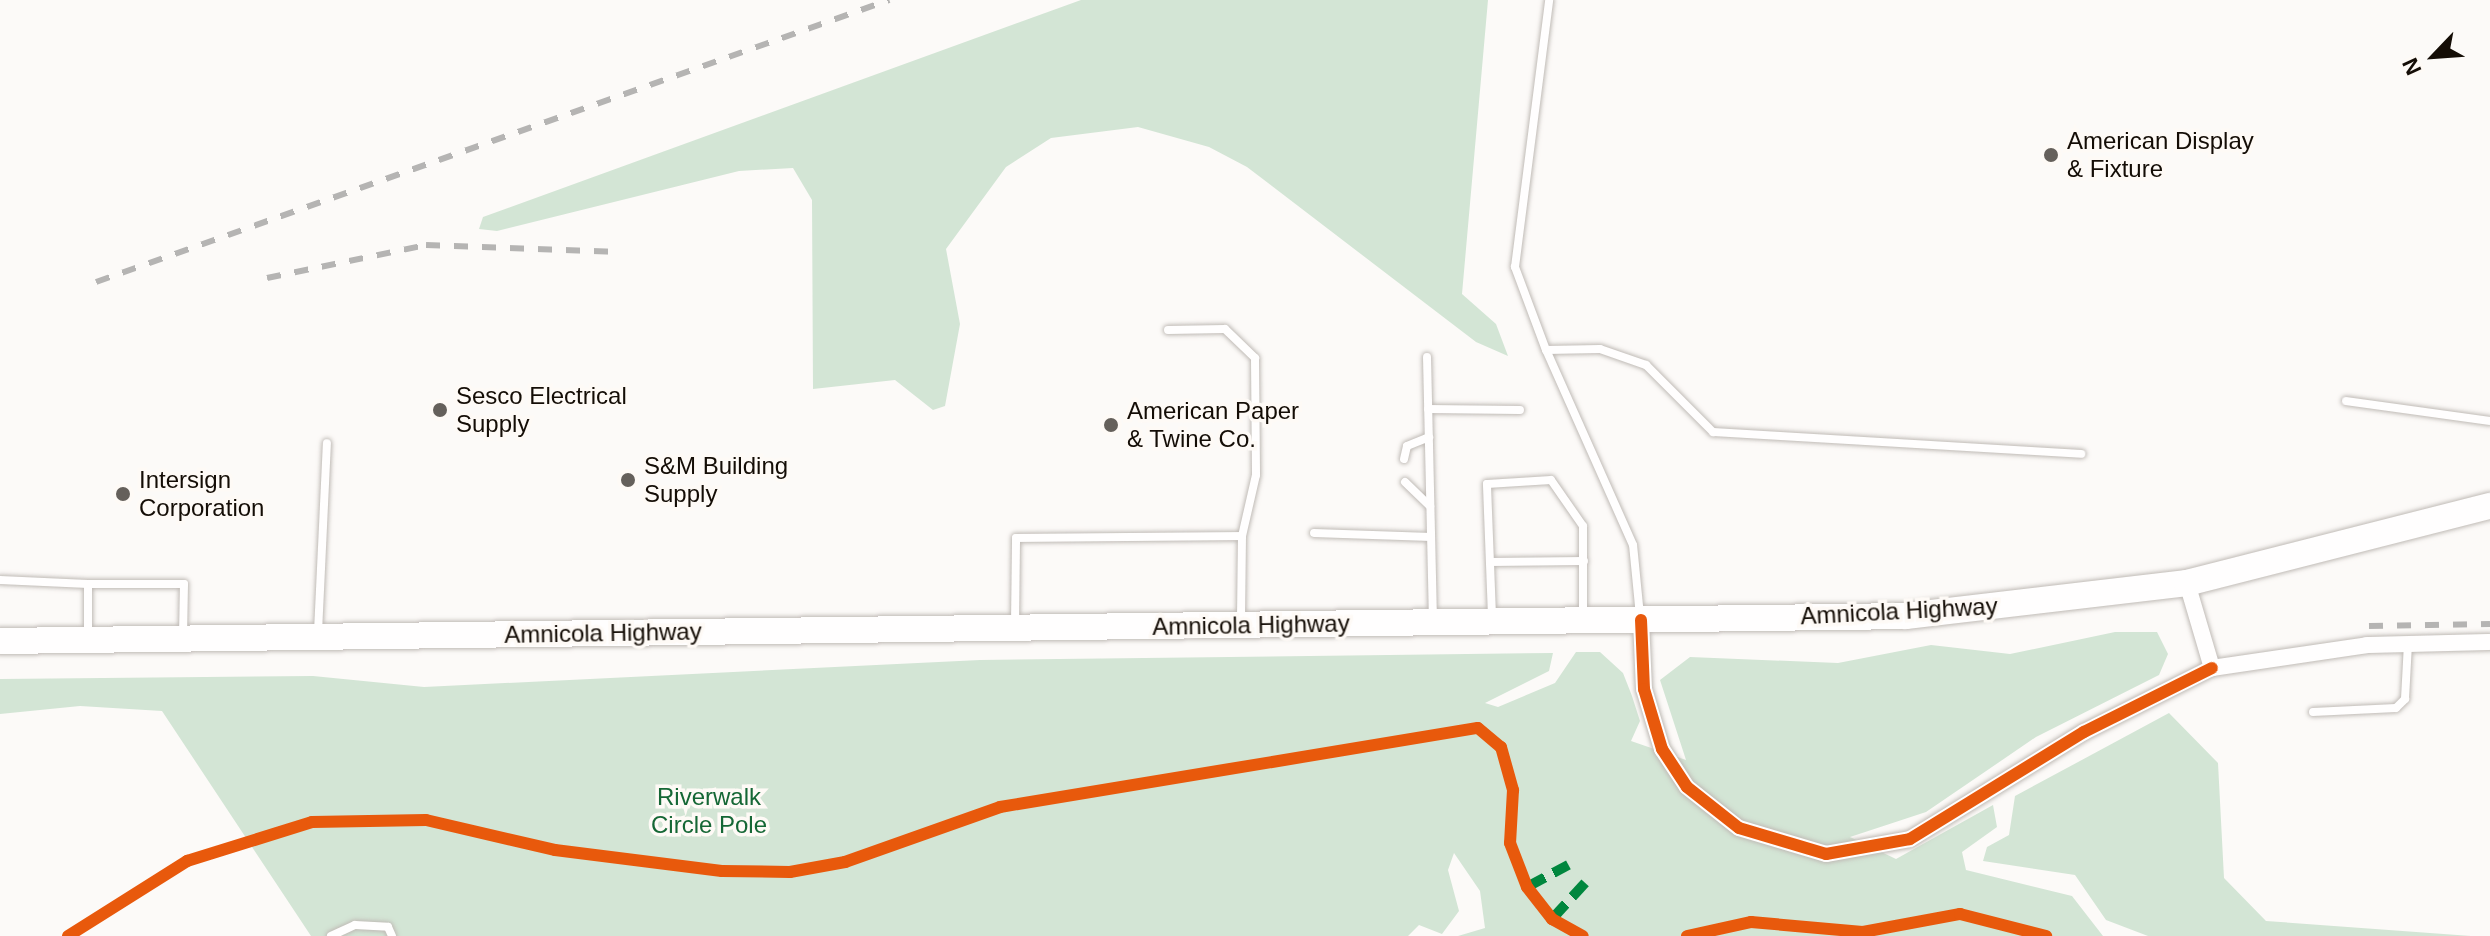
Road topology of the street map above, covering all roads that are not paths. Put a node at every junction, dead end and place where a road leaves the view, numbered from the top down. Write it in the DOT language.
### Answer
graph roads {
  1 [pos="1549,0"];
  2 [pos="1168,330"];
  3 [pos="1546,350"];
  4 [pos="1427,357"];
  5 [pos="2346,401"];
  6 [pos="1428,409"];
  7 [pos="1520,410"];
  8 [pos="2490,421"];
  9 [pos="1429,437"];
  10 [pos="327,443"];
  11 [pos="2081,454"];
  12 [pos="1404,459"];
  13 [pos="1405,482"];
  14 [pos="1430,506"];
  15 [pos="2490,506"];
  16 [pos="1314,533"];
  17 [pos="1242,536"];
  18 [pos="1431,537"];
  19 [pos="1584,561"];
  20 [pos="1490,562"];
  21 [pos="0,580"];
  22 [pos="2187,583"];
  23 [pos="88,584"];
  24 [pos="1641,620"];
  25 [pos="1583,621"];
  26 [pos="1492,622"];
  27 [pos="1433,624"];
  28 [pos="1241,625"];
  29 [pos="1015,627"];
  30 [pos="318,637"];
  31 [pos="183,639"];
  32 [pos="88,640"];
  33 [pos="0,641"];
  34 [pos="2490,642"];
  35 [pos="2408,644"];
  36 [pos="2212,668"];
  37 [pos="2313,712"];
  38 [pos="331,936"];
  39 [pos="392,936"];
  1 -- 3 [label="lane"];
  2 -- 17 [label="lane"];
  3 -- 11 [label="lane"];
  3 -- 24 [label="lane"];
  4 -- 6 [label="lane"];
  5 -- 8 [label="lane"];
  6 -- 7 [label="lane"];
  6 -- 9 [label="lane"];
  9 -- 12 [label="lane"];
  9 -- 14 [label="lane"];
  10 -- 30 [label="lane"];
  13 -- 14 [label="lane"];
  14 -- 18 [label="lane"];
  15 -- 22 [label="main road, Amnicola Highway"];
  16 -- 18 [label="lane"];
  17 -- 28 [label="lane"];
  17 -- 29 [label="lane"];
  18 -- 27 [label="lane"];
  19 -- 20 [label="lane"];
  19 -- 20 [label="lane"];
  19 -- 25 [label="lane"];
  20 -- 26 [label="lane"];
  21 -- 23 [label="lane"];
  22 -- 24 [label="main road, Amnicola Highway"];
  22 -- 36 [label="street"];
  23 -- 31 [label="lane"];
  23 -- 32 [label="lane"];
  24 -- 25 [label="main road, Amnicola Highway"];
  24 -- 36 [label="street"];
  25 -- 26 [label="main road, Amnicola Highway"];
  26 -- 27 [label="main road, Amnicola Highway"];
  27 -- 28 [label="main road, Amnicola Highway"];
  28 -- 29 [label="main road, Amnicola Highway"];
  29 -- 30 [label="main road, Amnicola Highway"];
  30 -- 31 [label="main road, Amnicola Highway"];
  31 -- 32 [label="main road, Amnicola Highway"];
  32 -- 33 [label="main road, Amnicola Highway"];
  34 -- 35 [label="street"];
  35 -- 36 [label="street"];
  35 -- 37 [label="lane"];
  38 -- 39 [label="lane"];
}
